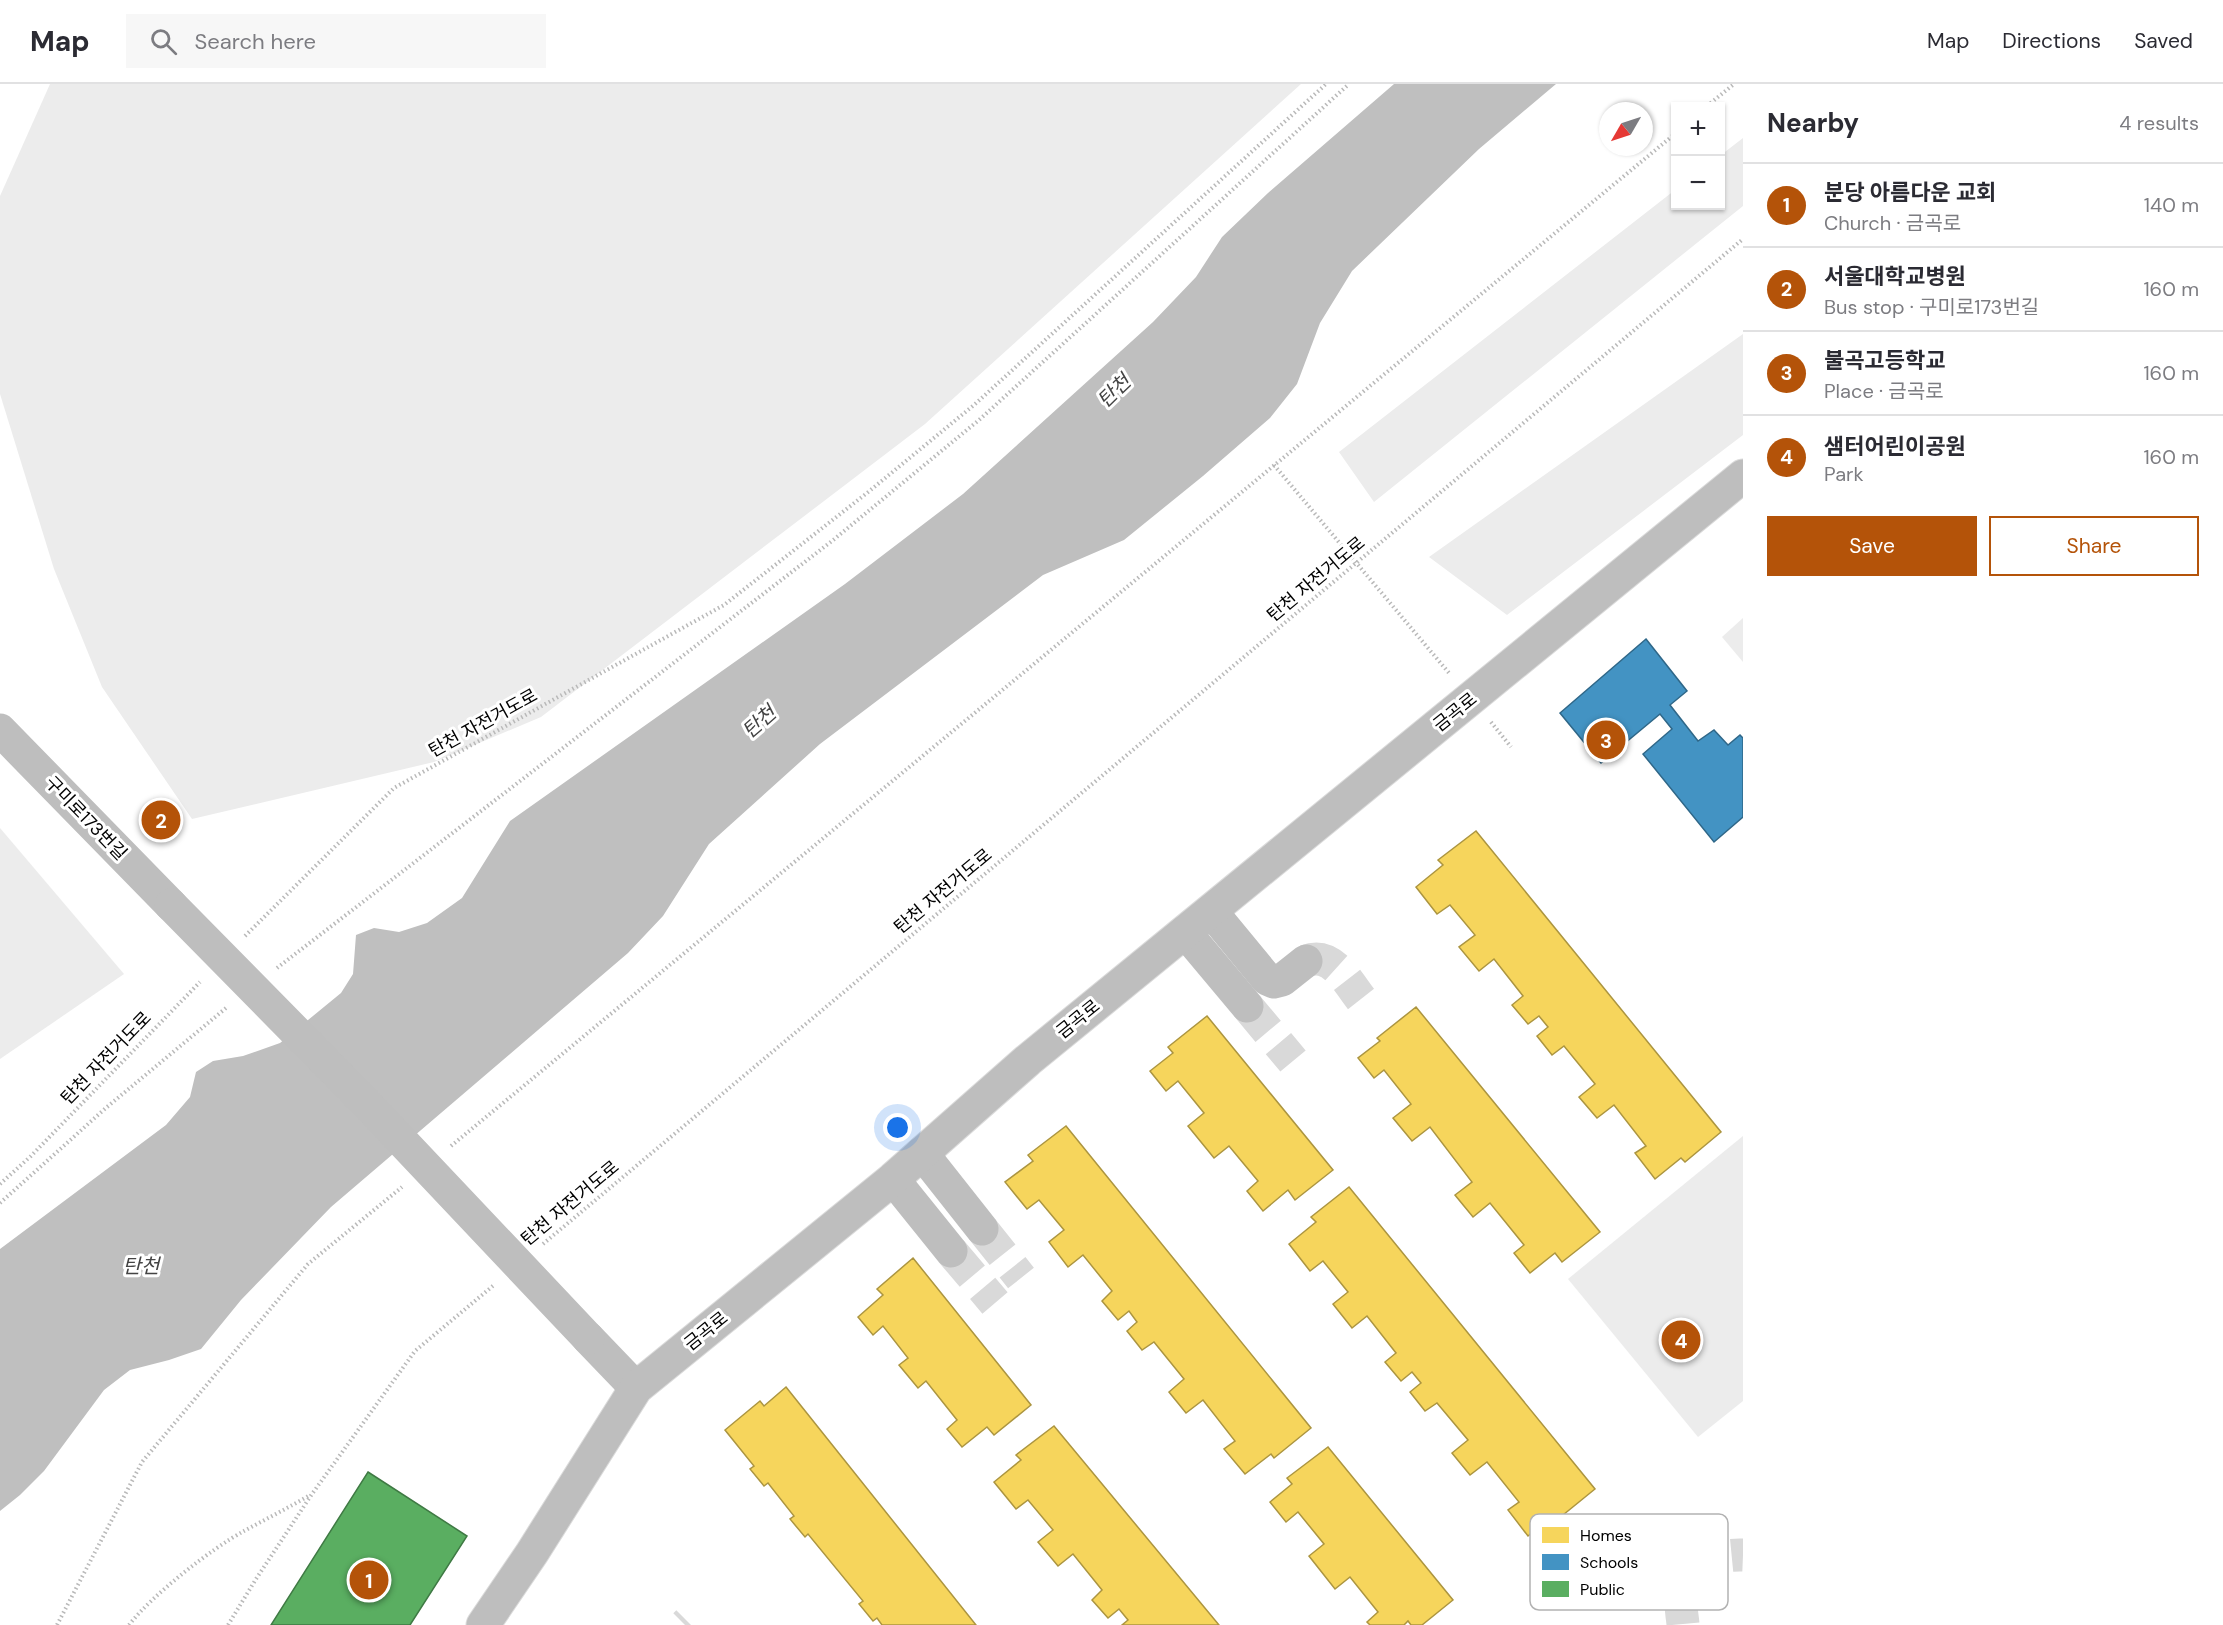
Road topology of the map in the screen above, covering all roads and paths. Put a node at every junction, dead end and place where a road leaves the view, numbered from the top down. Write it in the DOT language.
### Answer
graph roads {
  1 [pos="1326,84"];
  2 [pos="1349,84"];
  3 [pos="1734,84"];
  4 [pos="1712,102"];
  5 [pos="1671,137"];
  6 [pos="1743,239"];
  7 [pos="1274,465"];
  8 [pos="1743,476"];
  9 [pos="1450,674"];
  10 [pos="1488,720"];
  11 [pos="0,730"];
  12 [pos="1511,747"];
  13 [pos="1211,911"];
  14 [pos="1185,932"];
  15 [pos="241,940"];
  16 [pos="1306,961"];
  17 [pos="207,974"];
  18 [pos="268,974"];
  19 [pos="231,1004"];
  20 [pos="1247,1006"];
  21 [pos="446,1150"];
  22 [pos="922,1153"];
  23 [pos="893,1179"];
  24 [pos="410,1180"];
  25 [pos="0,1184"];
  26 [pos="0,1203"];
  27 [pos="982,1229"];
  28 [pos="534,1251"];
  29 [pos="951,1251"];
  30 [pos="497,1282"];
  31 [pos="636,1388"];
  32 [pos="312,1494"];
  33 [pos="57,1625"];
  34 [pos="129,1625"];
  35 [pos="228,1625"];
  36 [pos="483,1625"];
  1 -- 15 [label="path, 탄천 자전거도로"];
  2 -- 18 [label="path"];
  3 -- 4 [label="path"];
  5 -- 7 [label="path"];
  6 -- 28 [label="path, 탄천 자전거도로"];
  7 -- 9 [label="path"];
  7 -- 21 [label="path"];
  8 -- 13 [label="main road, 금곡로"];
  10 -- 12 [label="path"];
  11 -- 31 [label="main road, 구미로173번길, bridge"];
  13 -- 14 [label="main road, 금곡로"];
  13 -- 16 [label="main road"];
  14 -- 20 [label="main road"];
  14 -- 22 [label="main road, 금곡로"];
  17 -- 25 [label="path, 탄천 자전거도로"];
  19 -- 26 [label="path"];
  22 -- 23 [label="main road, 금곡로"];
  22 -- 27 [label="main road"];
  23 -- 29 [label="main road"];
  23 -- 31 [label="main road, 금곡로"];
  24 -- 33 [label="path"];
  30 -- 32 [label="path"];
  31 -- 36 [label="main road, 금곡로"];
  32 -- 34 [label="path"];
  32 -- 35 [label="path"];
}
